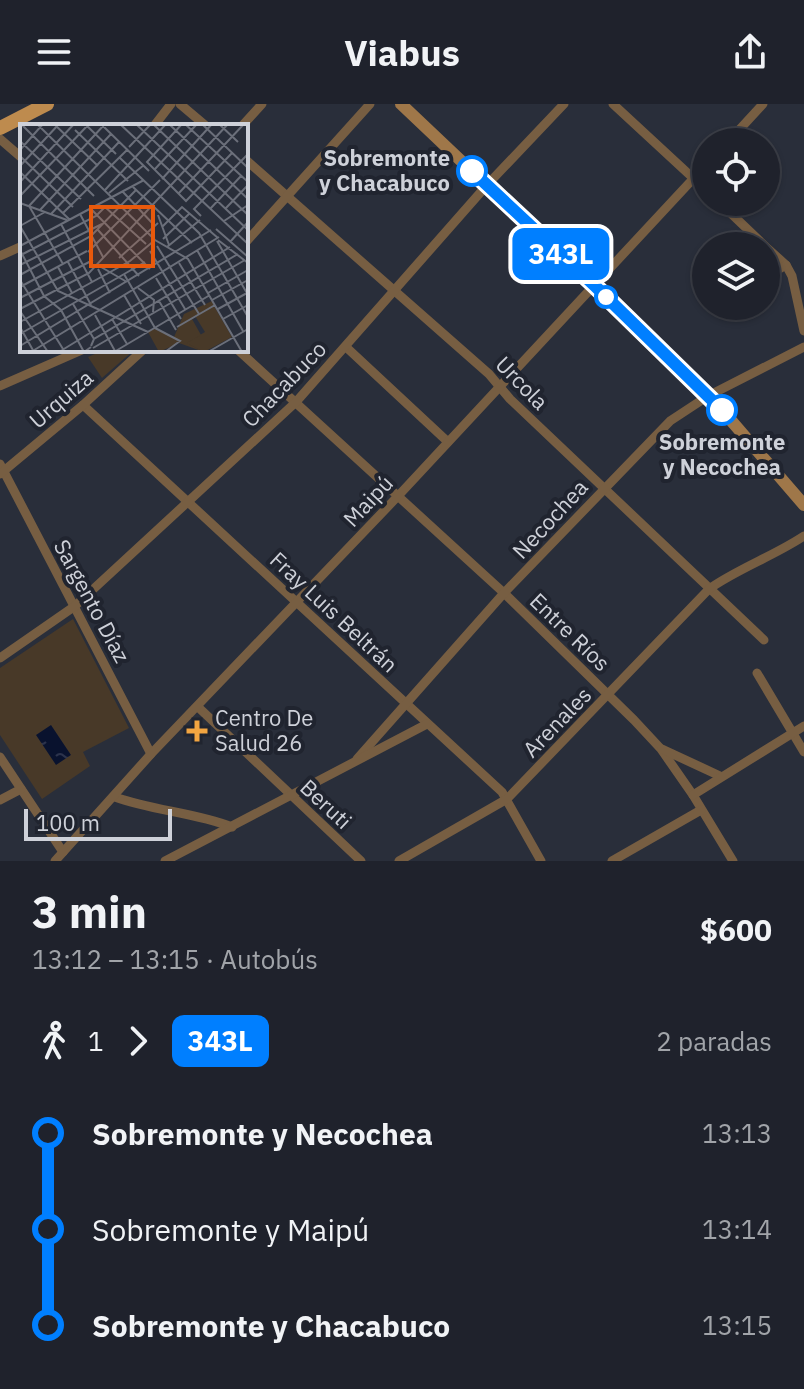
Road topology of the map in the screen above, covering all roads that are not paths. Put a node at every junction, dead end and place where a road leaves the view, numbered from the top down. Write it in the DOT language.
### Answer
graph roads {
  1 [pos="47,104"];
  2 [pos="171,104"];
  3 [pos="180,104"];
  4 [pos="262,104"];
  5 [pos="370,104"];
  6 [pos="401,104"];
  7 [pos="564,104"];
  8 [pos="613,104"];
  9 [pos="763,104"];
  10 [pos="156,124"];
  11 [pos="204,124"];
  12 [pos="244,124"];
  13 [pos="0,128"];
  14 [pos="741,128"];
  15 [pos="0,139"];
  16 [pos="20,156"];
  17 [pos="248,162"];
  18 [pos="692,177"];
  19 [pos="692,179"];
  20 [pos="487,185"];
  21 [pos="287,195"];
  22 [pos="734,216"];
  23 [pos="751,232"];
  24 [pos="248,240"];
  25 [pos="20,247"];
  26 [pos="0,256"];
  27 [pos="780,259"];
  28 [pos="786,265"];
  29 [pos="780,269"];
  30 [pos="594,285"];
  31 [pos="396,291"];
  32 [pos="804,331"];
  33 [pos="346,347"];
  34 [pos="804,347"];
  35 [pos="77,352"];
  36 [pos="141,352"];
  37 [pos="240,352"];
  38 [pos="0,386"];
  39 [pos="499,388"];
  40 [pos="708,396"];
  41 [pos="296,402"];
  42 [pos="83,405"];
  43 [pos="448,442"];
  44 [pos="1,470"];
  45 [pos="603,488"];
  46 [pos="399,495"];
  47 [pos="188,502"];
  48 [pos="804,505"];
  49 [pos="804,536"];
  50 [pos="709,589"];
  51 [pos="504,593"];
  52 [pos="296,601"];
  53 [pos="75,606"];
  54 [pos="764,640"];
  55 [pos="0,658"];
  56 [pos="757,673"];
  57 [pos="608,695"];
  58 [pos="405,703"];
  59 [pos="198,707"];
  60 [pos="427,724"];
  61 [pos="804,726"];
  62 [pos="792,733"];
  63 [pos="661,749"];
  64 [pos="804,752"];
  65 [pos="151,754"];
  66 [pos="0,757"];
  67 [pos="357,759"];
  68 [pos="720,776"];
  69 [pos="21,789"];
  70 [pos="693,795"];
  71 [pos="292,796"];
  72 [pos="115,797"];
  73 [pos="507,799"];
  74 [pos="0,800"];
  75 [pos="701,810"];
  76 [pos="232,827"];
  77 [pos="63,852"];
  78 [pos="55,861"];
  79 [pos="165,861"];
  80 [pos="361,861"];
  81 [pos="399,861"];
  82 [pos="541,861"];
  83 [pos="612,861"];
  84 [pos="733,861"];
  1 -- 13 [label="main road"];
  2 -- 10 [label="street"];
  3 -- 11 [label="street"];
  4 -- 12 [label="street"];
  5 -- 21 [label="street"];
  6 -- 20 [label="main road"];
  7 -- 20 [label="street, Chacabuco"];
  8 -- 18 [label="street"];
  9 -- 14 [label="street"];
  15 -- 16 [label="street"];
  17 -- 21 [label="street, Urcola"];
  19 -- 30 [label="street, Maipú"];
  20 -- 30 [label="main road"];
  20 -- 31 [label="street, Chacabuco"];
  21 -- 24 [label="street"];
  21 -- 31 [label="street, Urcola"];
  22 -- 23 [label="street"];
  25 -- 26 [label="street"];
  27 -- 28 [label="street"];
  28 -- 29 [label="street"];
  28 -- 32 [label="street"];
  30 -- 39 [label="street, Maipú"];
  30 -- 40 [label="main road"];
  31 -- 33 [label="street, Chacabuco"];
  31 -- 39 [label="street, Urcola"];
  33 -- 41 [label="street, Chacabuco"];
  33 -- 43 [label="street"];
  34 -- 40 [label="street, Necochea"];
  35 -- 38 [label="street"];
  36 -- 42 [label="street, Urquiza"];
  37 -- 41 [label="street, Entre Ríos"];
  39 -- 43 [label="street, Maipú"];
  39 -- 45 [label="street, Urcola"];
  40 -- 45 [label="street, Necochea"];
  40 -- 48 [label="main road"];
  41 -- 46 [label="street, Entre Ríos"];
  41 -- 47 [label="street, Chacabuco"];
  42 -- 44 [label="street, Urquiza"];
  42 -- 47 [label="street, Fray Luis Beltrán"];
  43 -- 46 [label="street, Maipú"];
  44 -- 53 [label="street, Sargento Díaz"];
  45 -- 50 [label="street, Urcola"];
  45 -- 51 [label="street, Necochea"];
  46 -- 51 [label="street, Entre Ríos"];
  46 -- 52 [label="street, Maipú"];
  47 -- 52 [label="street, Fray Luis Beltrán"];
  47 -- 53 [label="street, Chacabuco"];
  49 -- 50 [label="street, Arenales"];
  50 -- 54 [label="street, Urcola"];
  50 -- 57 [label="street, Arenales"];
  51 -- 57 [label="street, Entre Ríos"];
  51 -- 58 [label="street, Necochea"];
  52 -- 58 [label="street, Fray Luis Beltrán"];
  52 -- 59 [label="street, Maipú"];
  53 -- 55 [label="street, Chacabuco"];
  53 -- 65 [label="street, Sargento Díaz"];
  56 -- 62 [label="street"];
  57 -- 63 [label="street, Entre Ríos"];
  57 -- 73 [label="street, Arenales"];
  58 -- 60 [label="street, Fray Luis Beltrán"];
  58 -- 67 [label="street, Necochea"];
  59 -- 65 [label="street, Maipú"];
  59 -- 71 [label="street, Beruti"];
  60 -- 67 [label="street, Necochea"];
  60 -- 73 [label="street, Fray Luis Beltrán"];
  61 -- 62 [label="street"];
  62 -- 64 [label="street"];
  62 -- 68 [label="street"];
  63 -- 68 [label="street, Entre Ríos"];
  63 -- 70 [label="street, Entre Ríos"];
  65 -- 72 [label="street, Maipú"];
  66 -- 69 [label="street"];
  67 -- 71 [label="street, Necochea"];
  68 -- 70 [label="street"];
  69 -- 74 [label="street"];
  69 -- 77 [label="street"];
  70 -- 75 [label="street, Entre Ríos"];
  71 -- 76 [label="street, Necochea"];
  71 -- 80 [label="street, Beruti"];
  72 -- 76 [label="street"];
  72 -- 77 [label="street, Maipú"];
  73 -- 81 [label="street, Arenales"];
  73 -- 82 [label="street, Fray Luis Beltrán"];
  75 -- 83 [label="street"];
  75 -- 84 [label="street, Entre Ríos"];
  76 -- 79 [label="street, Necochea"];
  77 -- 78 [label="street, Maipú"];
}
